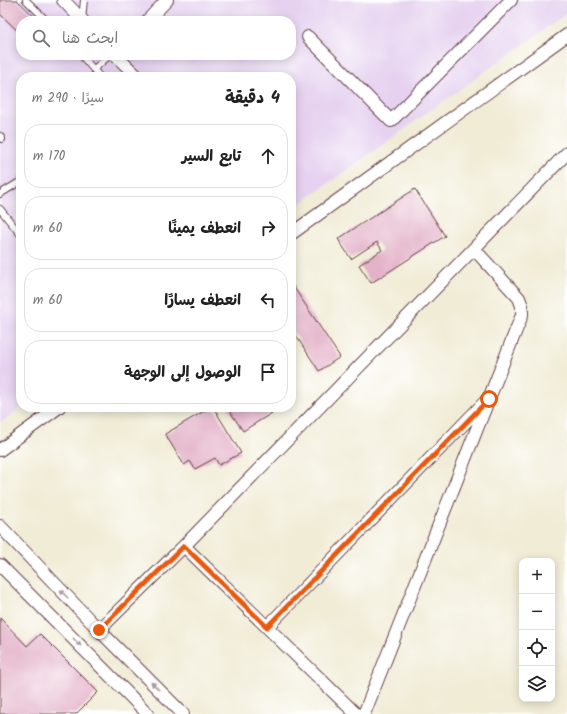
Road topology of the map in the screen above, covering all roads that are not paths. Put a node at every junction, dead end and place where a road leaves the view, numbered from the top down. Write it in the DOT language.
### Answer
graph roads {
  1 [pos="26,0"];
  2 [pos="63,0"];
  3 [pos="84,0"];
  4 [pos="167,0"];
  5 [pos="511,0"];
  6 [pos="42,16"];
  7 [pos="78,16"];
  8 [pos="83,16"];
  9 [pos="152,16"];
  10 [pos="567,35"];
  11 [pos="308,38"];
  12 [pos="86,60"];
  13 [pos="104,60"];
  14 [pos="120,60"];
  15 [pos="94,69"];
  16 [pos="96,72"];
  17 [pos="133,72"];
  18 [pos="567,153"];
  19 [pos="16,184"];
  20 [pos="0,194"];
  21 [pos="0,209"];
  22 [pos="296,228"];
  23 [pos="16,229"];
  24 [pos="474,249"];
  25 [pos="489,399"];
  26 [pos="51,412"];
  27 [pos="0,450"];
  28 [pos="0,526"];
  29 [pos="184,546"];
  30 [pos="0,564"];
  31 [pos="267,627"];
  32 [pos="99,630"];
  33 [pos="148,714"];
  34 [pos="183,714"];
  35 [pos="356,714"];
  36 [pos="364,714"];
  1 -- 6 [label="lane"];
  2 -- 7 [label="street"];
  3 -- 8 [label="lane"];
  4 -- 9 [label="street"];
  5 -- 11 [label="street"];
  10 -- 22 [label="street"];
  12 -- 15 [label="lane"];
  13 -- 15 [label="lane"];
  14 -- 17 [label="street"];
  15 -- 16 [label="lane"];
  18 -- 24 [label="street"];
  19 -- 20 [label="lane"];
  21 -- 23 [label="lane"];
  24 -- 25 [label="street"];
  24 -- 29 [label="street"];
  25 -- 31 [label="street"];
  25 -- 36 [label="street"];
  26 -- 27 [label="street"];
  32 -- 28 [label="street, one-way"];
  29 -- 31 [label="street"];
  29 -- 32 [label="street"];
  30 -- 33 [label="street, one-way"];
  31 -- 35 [label="street"];
  34 -- 32 [label="street, one-way"];
}
